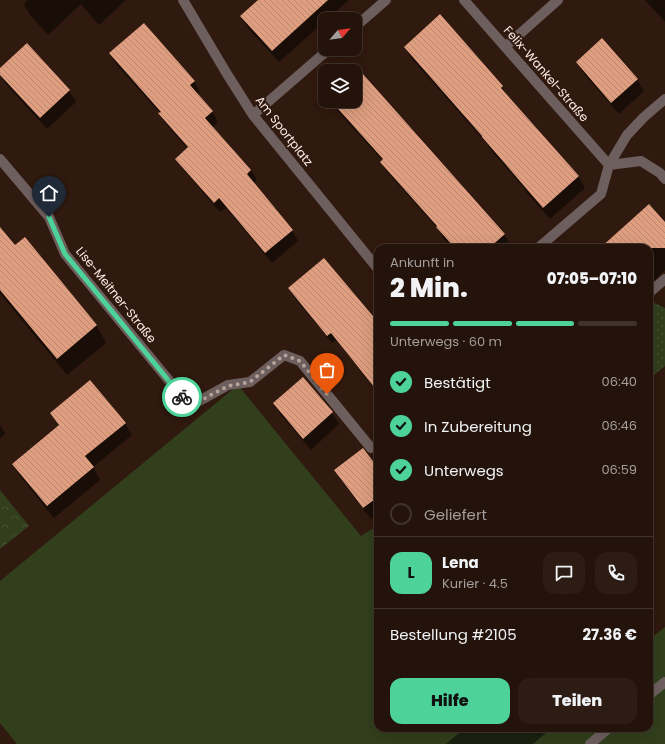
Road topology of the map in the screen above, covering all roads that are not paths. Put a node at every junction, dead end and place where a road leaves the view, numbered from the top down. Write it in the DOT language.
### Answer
graph roads {
  1 [pos="183,0"];
  2 [pos="386,0"];
  3 [pos="464,0"];
  4 [pos="558,0"];
  5 [pos="362,21"];
  6 [pos="505,47"];
  7 [pos="321,56"];
  8 [pos="665,99"];
  9 [pos="253,115"];
  10 [pos="0,159"];
  11 [pos="609,165"];
  12 [pos="665,178"];
  13 [pos="543,244"];
  14 [pos="374,264"];
  15 [pos="665,279"];
  16 [pos="653,290"];
  17 [pos="371,448"];
  18 [pos="665,682"];
  19 [pos="653,692"];
  20 [pos="604,732"];
  21 [pos="590,744"];
  1 -- 9 [label="street, Am Sportplatz"];
  2 -- 5 [label="street"];
  3 -- 6 [label="street, Felix-Wankel-Straße"];
  4 -- 6 [label="street"];
  6 -- 11 [label="street, Felix-Wankel-Straße"];
  7 -- 9 [label="street"];
  8 -- 11 [label="street"];
  9 -- 14 [label="street, Am Sportplatz"];
  10 -- 17 [label="street, Lise-Meitner-Straße"];
  11 -- 12 [label="street"];
  11 -- 13 [label="street"];
  15 -- 16 [label="street"];
  18 -- 19 [label="street"];
  20 -- 21 [label="street"];
}
